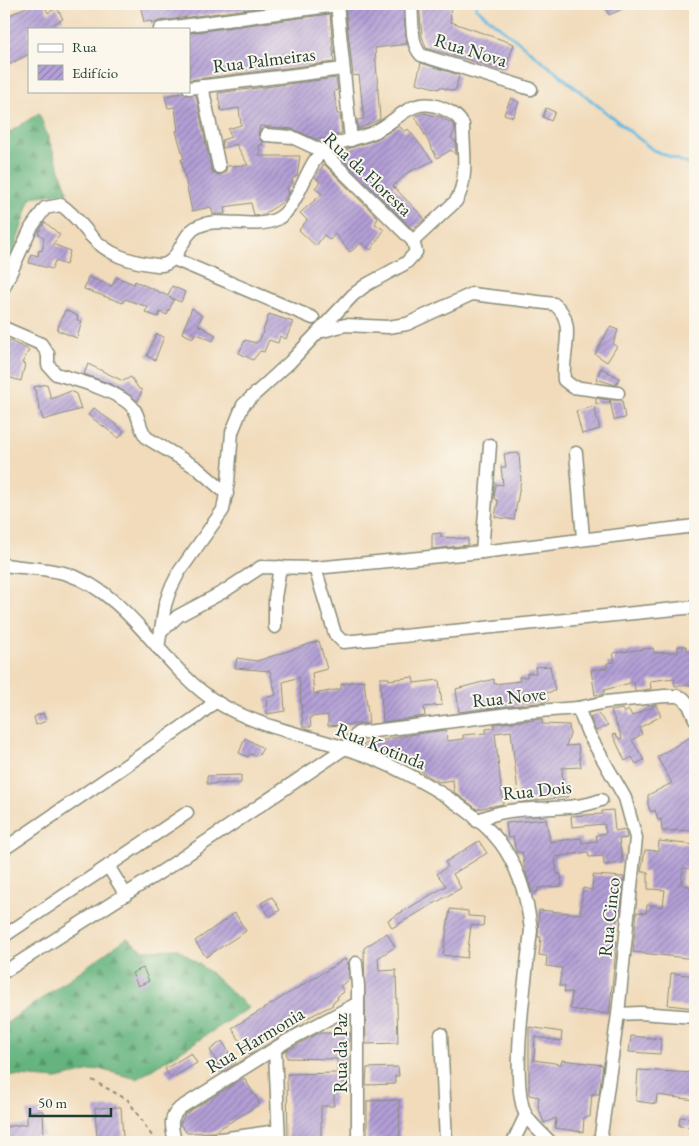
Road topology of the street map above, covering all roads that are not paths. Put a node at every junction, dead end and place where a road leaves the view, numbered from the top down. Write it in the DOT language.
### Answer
graph roads {
  1 [pos="337,4"];
  2 [pos="411,4"];
  3 [pos="167,28"];
  4 [pos="343,69"];
  5 [pos="202,86"];
  6 [pos="190,88"];
  7 [pos="531,89"];
  8 [pos="266,135"];
  9 [pos="351,140"];
  10 [pos="322,151"];
  11 [pos="219,167"];
  12 [pos="413,241"];
  13 [pos="174,259"];
  14 [pos="4,287"];
  15 [pos="313,318"];
  16 [pos="4,328"];
  17 [pos="318,333"];
  18 [pos="618,392"];
  19 [pos="490,445"];
  20 [pos="576,453"];
  21 [pos="227,494"];
  22 [pos="695,526"];
  23 [pos="583,538"];
  24 [pos="482,552"];
  25 [pos="4,565"];
  26 [pos="280,567"];
  27 [pos="316,568"];
  28 [pos="695,607"];
  29 [pos="275,627"];
  30 [pos="162,631"];
  31 [pos="158,648"];
  32 [pos="216,701"];
  33 [pos="578,708"];
  34 [pos="695,720"];
  35 [pos="345,748"];
  36 [pos="601,800"];
  37 [pos="187,813"];
  38 [pos="477,821"];
  39 [pos="4,849"];
  40 [pos="108,866"];
  41 [pos="126,894"];
  42 [pos="4,936"];
  43 [pos="356,963"];
  44 [pos="4,972"];
  45 [pos="358,1003"];
  46 [pos="618,1014"];
  47 [pos="695,1017"];
  48 [pos="441,1034"];
  49 [pos="275,1050"];
  50 [pos="526,1116"];
  51 [pos="278,1137"];
  52 [pos="175,1142"];
  53 [pos="199,1142"];
  54 [pos="358,1142"];
  55 [pos="446,1142"];
  56 [pos="513,1142"];
  57 [pos="550,1142"];
  58 [pos="600,1142"];
  1 -- 3 [label="street"];
  1 -- 4 [label="street"];
  2 -- 7 [label="street, Rua Nova"];
  4 -- 5 [label="street, Rua Palmeiras"];
  4 -- 9 [label="street"];
  5 -- 6 [label="street, Rua Palmeiras"];
  5 -- 11 [label="street"];
  8 -- 10 [label="street, Rua da Floresta"];
  9 -- 10 [label="street"];
  9 -- 12 [label="street"];
  10 -- 12 [label="street, Rua da Floresta"];
  10 -- 13 [label="street"];
  12 -- 17 [label="street"];
  13 -- 14 [label="street"];
  13 -- 15 [label="street"];
  16 -- 21 [label="street"];
  17 -- 18 [label="street"];
  17 -- 21 [label="street"];
  19 -- 24 [label="street"];
  20 -- 23 [label="street"];
  21 -- 30 [label="street"];
  22 -- 23 [label="street"];
  23 -- 24 [label="street"];
  24 -- 27 [label="street"];
  25 -- 31 [label="street, Rua Kotinda"];
  26 -- 27 [label="street"];
  26 -- 29 [label="street"];
  26 -- 30 [label="street"];
  27 -- 28 [label="street"];
  30 -- 31 [label="street"];
  31 -- 32 [label="street, Rua Kotinda"];
  32 -- 35 [label="street, Rua Kotinda"];
  32 -- 39 [label="street"];
  33 -- 34 [label="street, Rua Nove"];
  33 -- 35 [label="street, Rua Nove"];
  33 -- 46 [label="street, Rua Cinco"];
  35 -- 38 [label="street, Rua Kotinda"];
  35 -- 41 [label="street, Rua Nove"];
  36 -- 38 [label="street, Rua Dois"];
  37 -- 40 [label="street"];
  38 -- 50 [label="street, Rua Kotinda"];
  40 -- 41 [label="street"];
  40 -- 42 [label="street"];
  41 -- 44 [label="street, Rua Nove"];
  43 -- 45 [label="street, Rua da Paz"];
  45 -- 49 [label="street, Rua Harmonia"];
  45 -- 54 [label="street, Rua da Paz"];
  46 -- 47 [label="street"];
  46 -- 58 [label="street, Rua Cinco"];
  48 -- 55 [label="street"];
  49 -- 51 [label="street"];
  49 -- 52 [label="street, Rua Harmonia"];
  50 -- 56 [label="street"];
  50 -- 57 [label="street"];
  51 -- 53 [label="street"];
}
